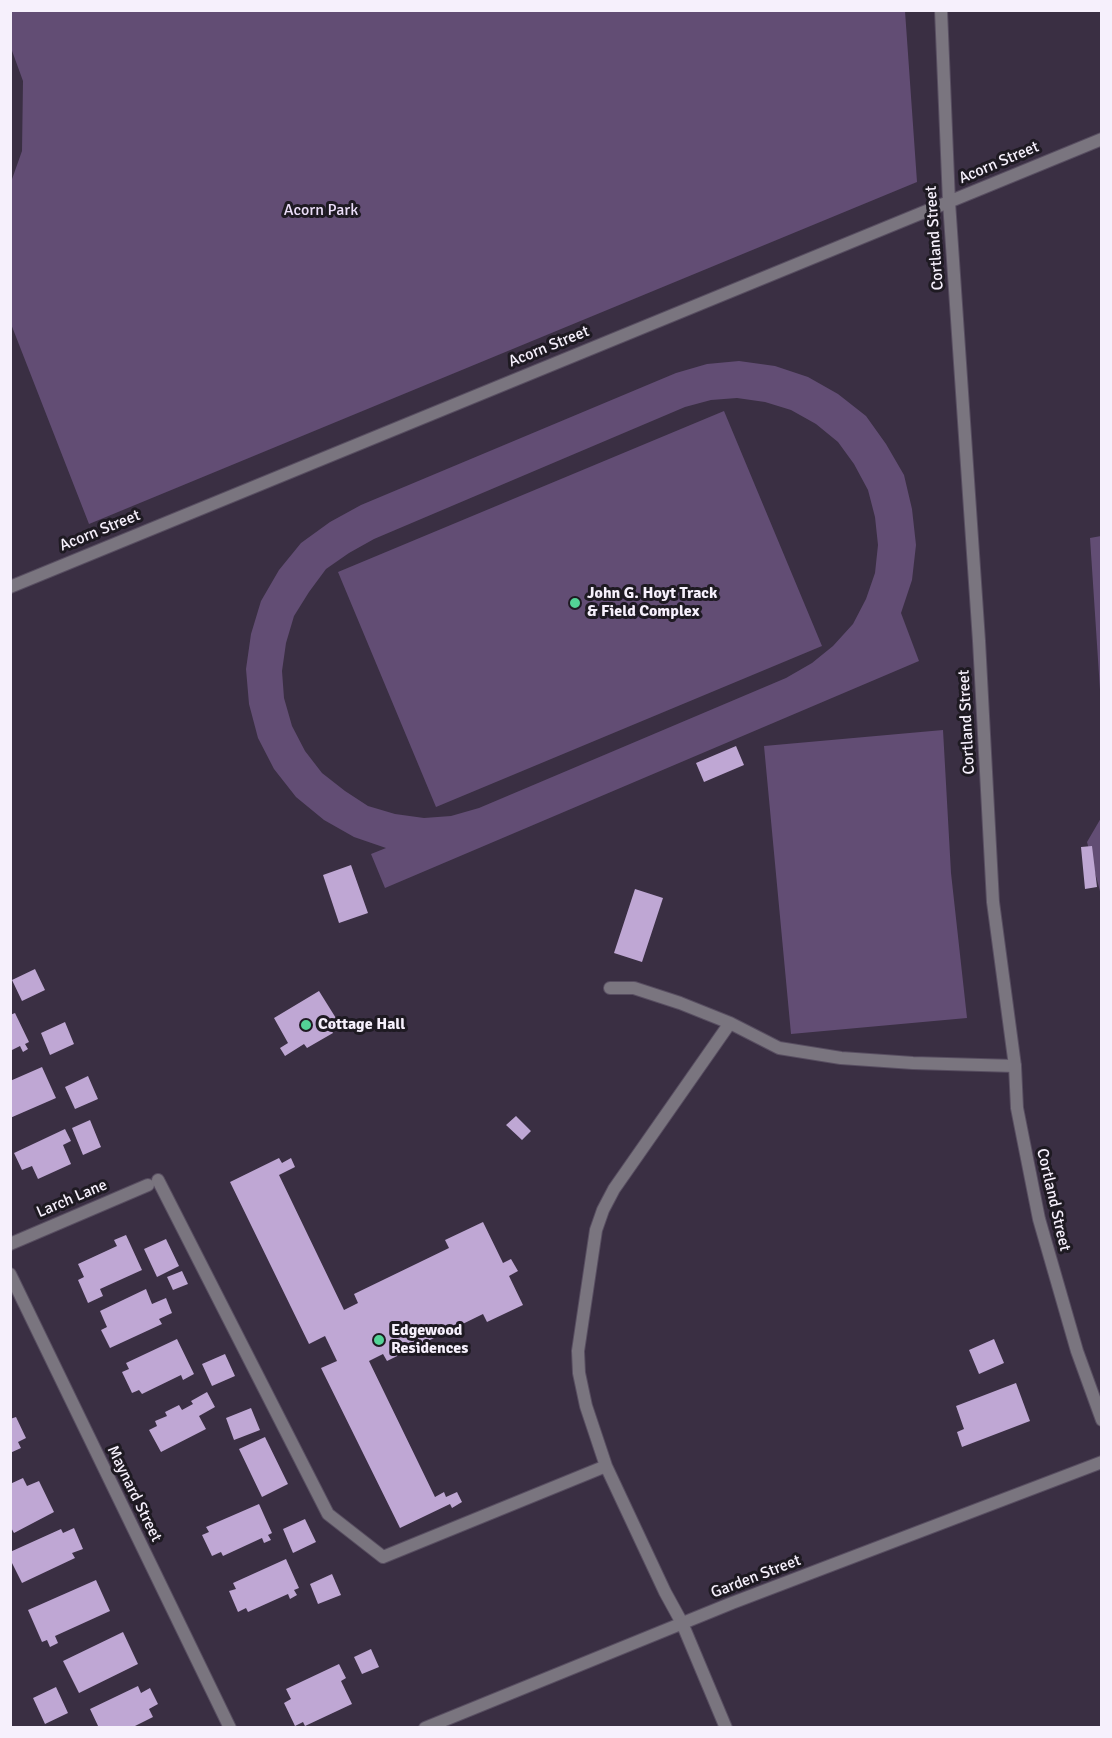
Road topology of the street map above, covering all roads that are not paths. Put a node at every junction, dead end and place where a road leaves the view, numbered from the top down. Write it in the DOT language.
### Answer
graph roads {
  1 [pos="941,10"];
  2 [pos="1101,139"];
  3 [pos="949,202"];
  4 [pos="10,586"];
  5 [pos="610,988"];
  6 [pos="730,1023"];
  7 [pos="1015,1066"];
  8 [pos="10,1244"];
  9 [pos="10,1274"];
  10 [pos="1101,1420"];
  11 [pos="1101,1462"];
  12 [pos="606,1466"];
  13 [pos="682,1623"];
  14 [pos="230,1728"];
  15 [pos="425,1728"];
  16 [pos="726,1728"];
  1 -- 3 [label="street, Cortland Street"];
  2 -- 3 [label="street, Acorn Street"];
  3 -- 4 [label="street, Acorn Street"];
  3 -- 7 [label="street, Cortland Street"];
  5 -- 6 [label="street"];
  6 -- 7 [label="street"];
  6 -- 12 [label="street"];
  7 -- 10 [label="street, Cortland Street"];
  8 -- 12 [label="street, Larch Lane"];
  9 -- 14 [label="street, Maynard Street"];
  11 -- 13 [label="street, Garden Street"];
  12 -- 13 [label="street"];
  13 -- 15 [label="street, Garden Street"];
  13 -- 16 [label="street"];
}
